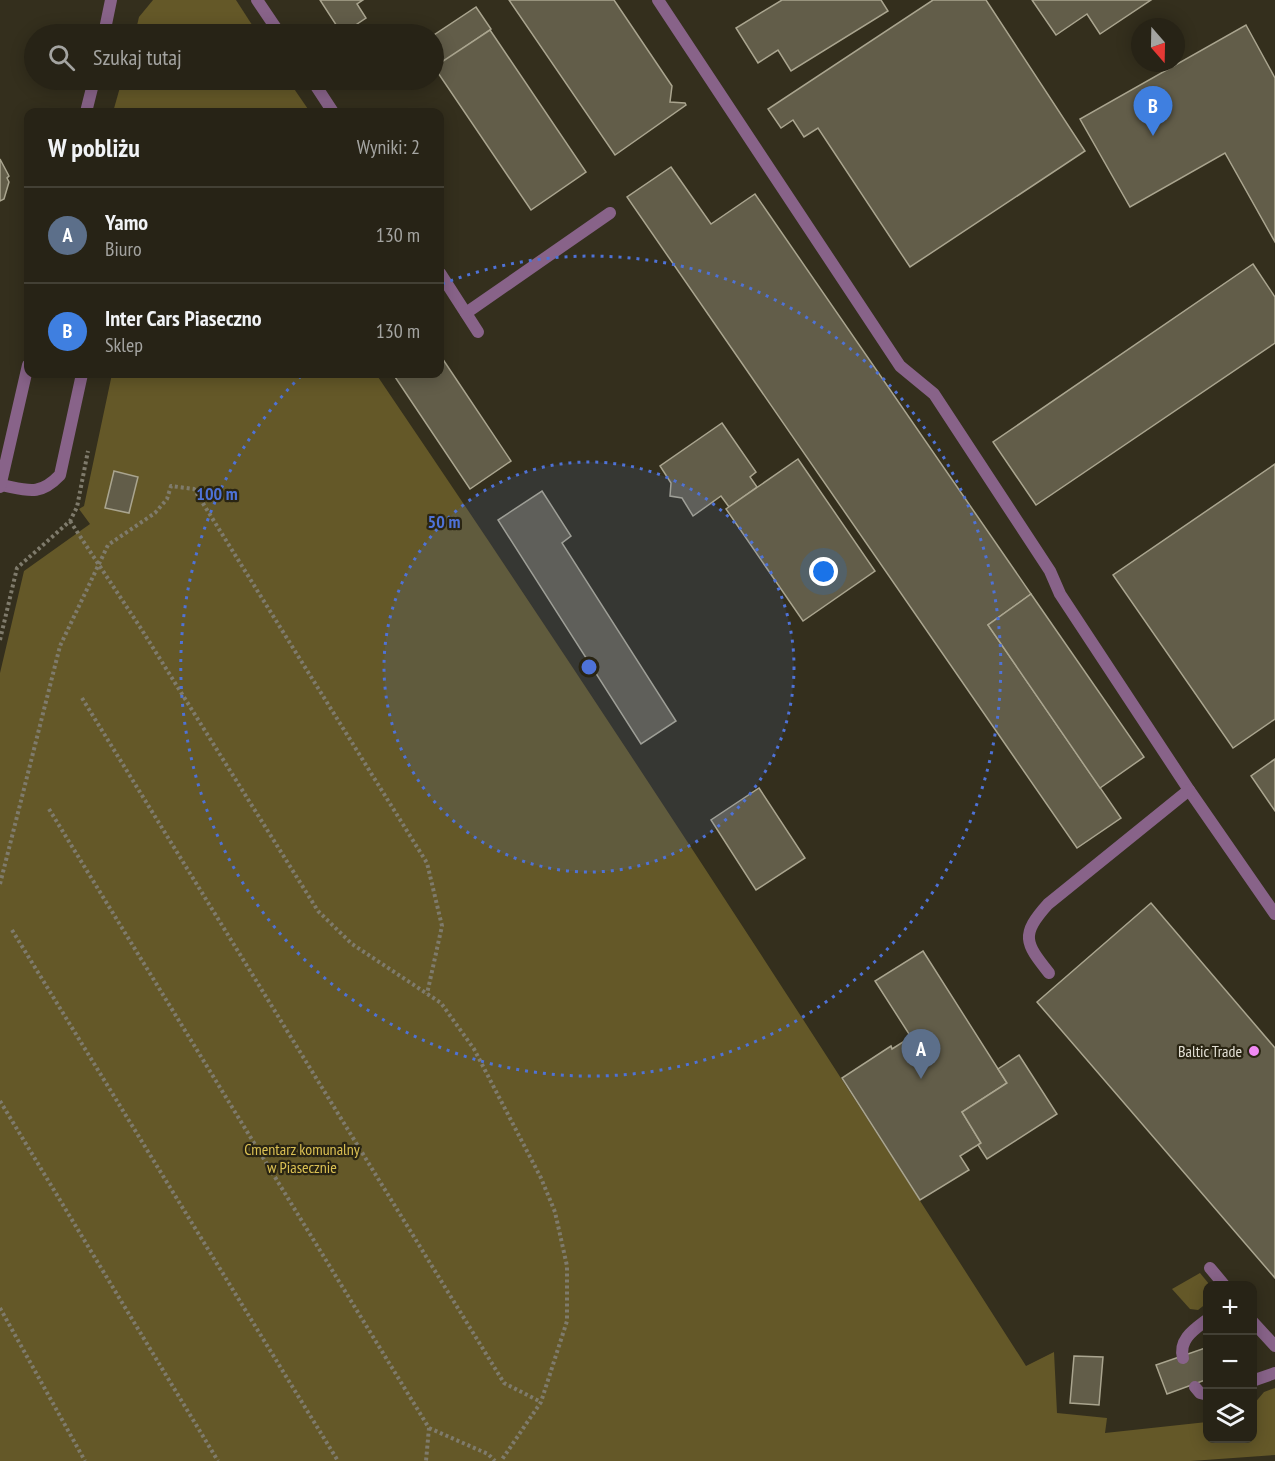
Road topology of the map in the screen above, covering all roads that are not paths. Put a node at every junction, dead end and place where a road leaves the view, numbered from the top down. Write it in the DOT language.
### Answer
graph roads {
  1 [pos="111,0"];
  2 [pos="257,0"];
  3 [pos="658,0"];
  4 [pos="106,24"];
  5 [pos="273,24"];
  6 [pos="92,90"];
  7 [pos="319,90"];
  8 [pos="87,108"];
  9 [pos="330,108"];
  10 [pos="610,213"];
  11 [pos="444,279"];
  12 [pos="466,313"];
  13 [pos="478,332"];
  14 [pos="25,378"];
  15 [pos="81,378"];
  16 [pos="0,486"];
  17 [pos="1189,790"];
  18 [pos="1275,914"];
  19 [pos="1048,973"];
  20 [pos="1210,1268"];
  21 [pos="1221,1281"];
  22 [pos="1203,1323"];
  23 [pos="1257,1326"];
  24 [pos="1275,1346"];
  25 [pos="1183,1358"];
  26 [pos="1275,1373"];
  27 [pos="1257,1379"];
  28 [pos="1195,1387"];
  29 [pos="1203,1394"];
  1 -- 4 [label="street"];
  2 -- 5 [label="street"];
  3 -- 17 [label="street"];
  6 -- 8 [label="street"];
  7 -- 9 [label="street"];
  10 -- 12 [label="street"];
  11 -- 12 [label="street"];
  12 -- 13 [label="street"];
  14 -- 16 [label="street"];
  15 -- 16 [label="street"];
  17 -- 18 [label="street"];
  17 -- 19 [label="street"];
  20 -- 21 [label="street"];
  22 -- 25 [label="street"];
  23 -- 24 [label="street"];
  26 -- 27 [label="street"];
  28 -- 29 [label="street"];
}
